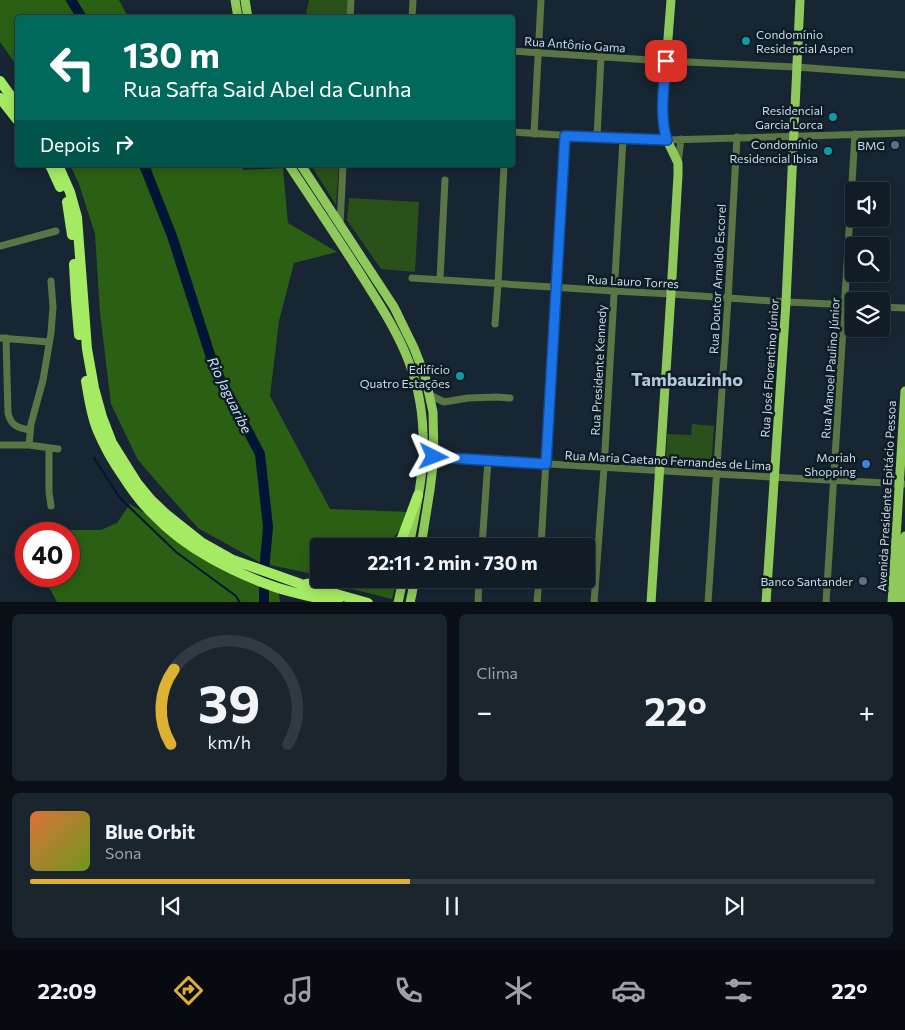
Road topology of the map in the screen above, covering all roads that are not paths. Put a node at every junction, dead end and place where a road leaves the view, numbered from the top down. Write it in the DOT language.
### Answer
graph roads {
  1 [pos="235,0"];
  2 [pos="245,0"];
  3 [pos="351,0"];
  4 [pos="413,0"];
  5 [pos="541,0"];
  6 [pos="671,0"];
  7 [pos="800,0"];
  8 [pos="238,15"];
  9 [pos="248,15"];
  10 [pos="350,15"];
  11 [pos="412,15"];
  12 [pos="515,51"];
  13 [pos="538,52"];
  14 [pos="730,55"];
  15 [pos="601,57"];
  16 [pos="666,61"];
  17 [pos="729,64"];
  18 [pos="796,67"];
  19 [pos="905,75"];
  20 [pos="0,81"];
  21 [pos="0,98"];
  22 [pos="15,102"];
  23 [pos="15,118"];
  24 [pos="515,132"];
  25 [pos="905,133"];
  26 [pos="534,134"];
  27 [pos="855,134"];
  28 [pos="794,135"];
  29 [pos="565,136"];
  30 [pos="597,137"];
  31 [pos="737,137"];
  32 [pos="623,139"];
  33 [pos="681,139"];
  34 [pos="667,140"];
  35 [pos="678,163"];
  36 [pos="51,167"];
  37 [pos="59,167"];
  38 [pos="290,167"];
  39 [pos="302,167"];
  40 [pos="343,167"];
  41 [pos="504,167"];
  42 [pos="445,180"];
  43 [pos="340,225"];
  44 [pos="56,231"];
  45 [pos="0,246"];
  46 [pos="412,278"];
  47 [pos="440,279"];
  48 [pos="51,281"];
  49 [pos="498,284"];
  50 [pos="556,287"];
  51 [pos="614,291"];
  52 [pos="846,292"];
  53 [pos="672,294"];
  54 [pos="728,299"];
  55 [pos="786,302"];
  56 [pos="845,304"];
  57 [pos="890,307"];
  58 [pos="905,308"];
  59 [pos="495,324"];
  60 [pos="3,338"];
  61 [pos="49,342"];
  62 [pos="905,390"];
  63 [pos="430,395"];
  64 [pos="510,398"];
  65 [pos="444,402"];
  66 [pos="433,412"];
  67 [pos="30,430"];
  68 [pos="0,445"];
  69 [pos="29,445"];
  70 [pos="49,448"];
  71 [pos="58,449"];
  72 [pos="434,457"];
  73 [pos="488,460"];
  74 [pos="546,464"];
  75 [pos="604,468"];
  76 [pos="660,471"];
  77 [pos="716,474"];
  78 [pos="774,477"];
  79 [pos="833,480"];
  80 [pos="902,484"];
  81 [pos="418,495"];
  82 [pos="51,506"];
  83 [pos="905,536"];
  84 [pos="402,538"];
  85 [pos="411,538"];
  86 [pos="422,538"];
  87 [pos="483,538"];
  88 [pos="541,538"];
  89 [pos="904,565"];
  90 [pos="248,572"];
  91 [pos="277,582"];
  92 [pos="310,583"];
  93 [pos="301,584"];
  94 [pos="401,588"];
  95 [pos="413,588"];
  96 [pos="479,588"];
  97 [pos="538,588"];
  98 [pos="287,590"];
  99 [pos="312,602"];
  100 [pos="338,602"];
  101 [pos="368,602"];
  102 [pos="398,602"];
  103 [pos="411,602"];
  104 [pos="478,602"];
  105 [pos="537,602"];
  106 [pos="594,602"];
  107 [pos="651,602"];
  108 [pos="708,602"];
  109 [pos="766,602"];
  110 [pos="826,602"];
  111 [pos="892,602"];
  112 [pos="901,602"];
  1 -- 8 [label="main road"];
  2 -- 9 [label="main road"];
  3 -- 10 [label="street"];
  4 -- 11 [label="street"];
  5 -- 13 [label="street"];
  6 -- 16 [label="main road"];
  7 -- 18 [label="main road, Rua José Florentino Júnior"];
  12 -- 13 [label="street, Rua Antônio Gama"];
  13 -- 15 [label="street, Rua Antônio Gama"];
  13 -- 26 [label="street"];
  14 -- 17 [label="street"];
  15 -- 16 [label="street, Rua Antônio Gama"];
  15 -- 30 [label="street"];
  16 -- 17 [label="street, Rua Antônio Gama"];
  16 -- 34 [label="main road"];
  17 -- 18 [label="street, Rua Antônio Gama"];
  18 -- 19 [label="street, Rua Antônio Gama"];
  18 -- 28 [label="main road, Rua José Florentino Júnior"];
  20 -- 22 [label="highway"];
  21 -- 23 [label="highway"];
  24 -- 26 [label="street"];
  25 -- 27 [label="street"];
  26 -- 29 [label="street"];
  27 -- 28 [label="street"];
  27 -- 52 [label="street, Rua Manoel Paulino Júnior"];
  28 -- 31 [label="street"];
  28 -- 55 [label="main road, Rua José Florentino Júnior"];
  29 -- 30 [label="street"];
  29 -- 50 [label="street"];
  30 -- 32 [label="street"];
  31 -- 33 [label="street"];
  31 -- 54 [label="street, Rua Doutor Arnaldo Escorel"];
  32 -- 34 [label="street"];
  32 -- 51 [label="street, Rua Presidente Kennedy"];
  33 -- 34 [label="street"];
  33 -- 35 [label="street"];
  34 -- 35 [label="main road"];
  35 -- 53 [label="main road"];
  36 -- 90 [label="highway"];
  37 -- 90 [label="highway"];
  38 -- 81 [label="main road"];
  39 -- 43 [label="main road"];
  40 -- 43 [label="street"];
  41 -- 49 [label="street"];
  42 -- 47 [label="street"];
  43 -- 63 [label="main road"];
  44 -- 45 [label="street"];
  46 -- 47 [label="street, Rua Lauro Torres"];
  47 -- 49 [label="street, Rua Lauro Torres"];
  48 -- 61 [label="street"];
  49 -- 50 [label="street, Rua Lauro Torres"];
  49 -- 59 [label="street"];
  50 -- 51 [label="street, Rua Lauro Torres"];
  50 -- 74 [label="street"];
  51 -- 53 [label="street, Rua Lauro Torres"];
  51 -- 75 [label="street, Rua Presidente Kennedy"];
  53 -- 54 [label="street, Rua Lauro Torres"];
  53 -- 76 [label="main road"];
  54 -- 55 [label="street, Rua Lauro Torres"];
  54 -- 77 [label="street, Rua Doutor Arnaldo Escorel"];
  55 -- 56 [label="street, Rua Lauro Torres"];
  55 -- 78 [label="main road, Rua José Florentino Júnior"];
  56 -- 79 [label="street, Rua Manoel Paulino Júnior"];
  57 -- 58 [label="street"];
  60 -- 61 [label="street"];
  60 -- 67 [label="street"];
  61 -- 67 [label="street"];
  62 -- 80 [label="main road, Avenida Presidente Epitácio Pessoa"];
  63 -- 65 [label="street"];
  63 -- 66 [label="main road"];
  64 -- 65 [label="street"];
  65 -- 66 [label="street"];
  66 -- 72 [label="main road"];
  67 -- 69 [label="street"];
  68 -- 69 [label="street"];
  69 -- 70 [label="street"];
  70 -- 71 [label="street"];
  70 -- 82 [label="street"];
  72 -- 73 [label="street, Rua Maria Caetano Fernandes de Lima"];
  72 -- 86 [label="main road"];
  73 -- 74 [label="street, Rua Maria Caetano Fernandes de Lima"];
  73 -- 87 [label="street"];
  74 -- 75 [label="street, Rua Maria Caetano Fernandes de Lima"];
  74 -- 88 [label="street"];
  75 -- 76 [label="street, Rua Maria Caetano Fernandes de Lima"];
  75 -- 106 [label="street, Rua Presidente Kennedy"];
  76 -- 77 [label="street, Rua Maria Caetano Fernandes de Lima"];
  76 -- 107 [label="main road"];
  77 -- 78 [label="street, Rua Maria Caetano Fernandes de Lima"];
  77 -- 108 [label="street, Rua Doutor Arnaldo Escorel"];
  78 -- 79 [label="street, Rua Maria Caetano Fernandes de Lima"];
  78 -- 109 [label="main road, Rua José Florentino Júnior"];
  79 -- 80 [label="street, Rua Maria Caetano Fernandes de Lima"];
  79 -- 110 [label="street, Rua Manoel Paulino Júnior"];
  80 -- 111 [label="main road, Avenida Presidente Epitácio Pessoa"];
  81 -- 84 [label="highway"];
  81 -- 85 [label="main road"];
  83 -- 89 [label="main road, Avenida Presidente Epitácio Pessoa"];
  89 -- 112 [label="main road, Avenida Presidente Epitácio Pessoa"];
  90 -- 91 [label="highway"];
  91 -- 93 [label="highway"];
  91 -- 98 [label="highway"];
  92 -- 93 [label="highway"];
  93 -- 101 [label="highway"];
  94 -- 102 [label="main road"];
  95 -- 103 [label="main road"];
  96 -- 104 [label="street"];
  97 -- 105 [label="street"];
  98 -- 99 [label="highway"];
  98 -- 100 [label="highway"];
}
